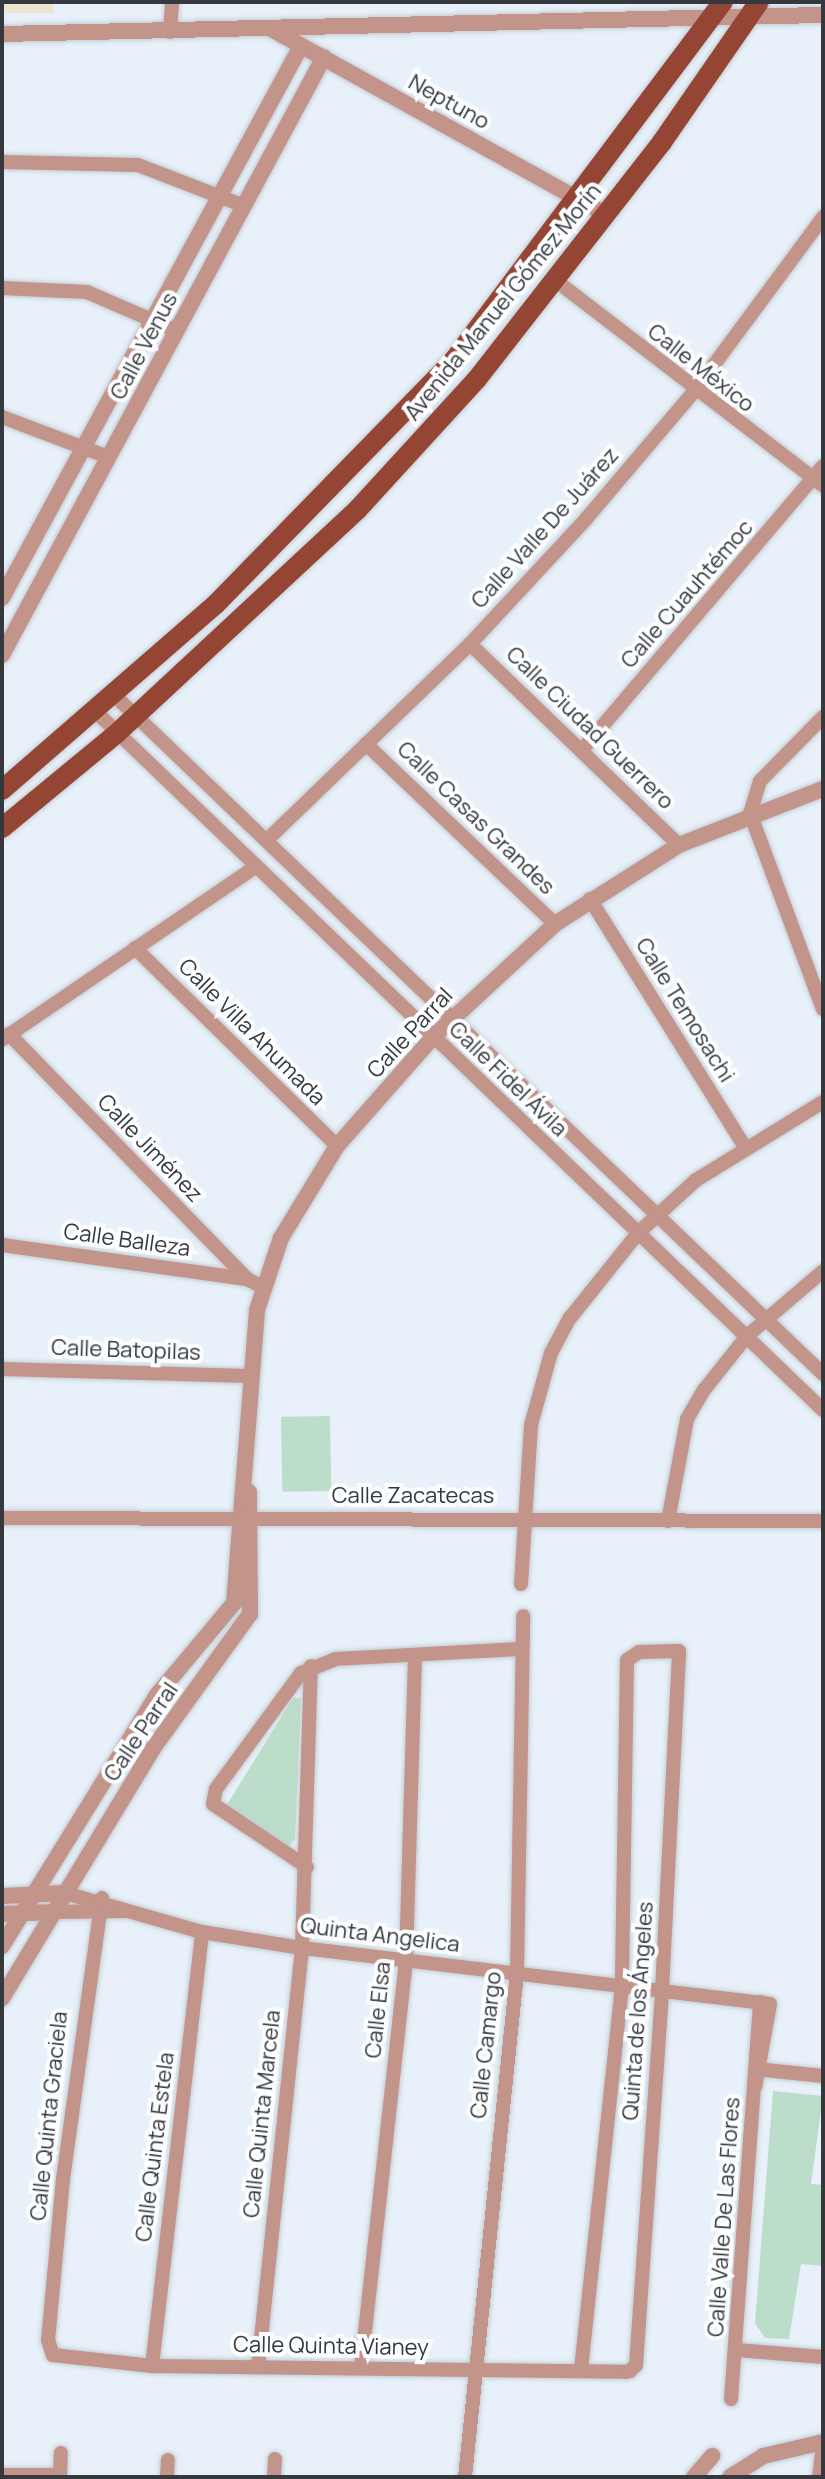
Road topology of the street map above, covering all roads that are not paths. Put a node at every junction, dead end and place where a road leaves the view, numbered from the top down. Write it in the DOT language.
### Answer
graph roads {
  1 [pos="172,2"];
  2 [pos="719,8"];
  3 [pos="755,8"];
  4 [pos="823,15"];
  5 [pos="270,28"];
  6 [pos="170,32"];
  7 [pos="2,34"];
  8 [pos="301,46"];
  9 [pos="324,57"];
  10 [pos="2,162"];
  11 [pos="221,193"];
  12 [pos="578,199"];
  13 [pos="244,206"];
  14 [pos="606,215"];
  15 [pos="823,217"];
  16 [pos="555,280"];
  17 [pos="2,288"];
  18 [pos="153,316"];
  19 [pos="177,331"];
  20 [pos="693,393"];
  21 [pos="2,417"];
  22 [pos="84,443"];
  23 [pos="108,457"];
  24 [pos="823,466"];
  25 [pos="818,483"];
  26 [pos="7,578"];
  27 [pos="35,593"];
  28 [pos="2,598"];
  29 [pos="470,644"];
  30 [pos="2,655"];
  31 [pos="114,695"];
  32 [pos="95,711"];
  33 [pos="135,715"];
  34 [pos="823,717"];
  35 [pos="116,734"];
  36 [pos="366,744"];
  37 [pos="583,749"];
  38 [pos="823,789"];
  39 [pos="2,790"];
  40 [pos="750,813"];
  41 [pos="2,828"];
  42 [pos="267,840"];
  43 [pos="679,845"];
  44 [pos="254,868"];
  45 [pos="590,899"];
  46 [pos="555,924"];
  47 [pos="135,948"];
  48 [pos="823,1009"];
  49 [pos="449,1021"];
  50 [pos="6,1037"];
  51 [pos="433,1037"];
  52 [pos="823,1102"];
  53 [pos="743,1144"];
  54 [pos="337,1146"];
  55 [pos="657,1215"];
  56 [pos="638,1233"];
  57 [pos="2,1245"];
  58 [pos="823,1271"];
  59 [pos="247,1279"];
  60 [pos="263,1287"];
  61 [pos="763,1320"];
  62 [pos="747,1336"];
  63 [pos="2,1369"];
  64 [pos="823,1374"];
  65 [pos="250,1376"];
  66 [pos="823,1410"];
  67 [pos="247,1517"];
  68 [pos="2,1518"];
  69 [pos="522,1518"];
  70 [pos="668,1521"];
  71 [pos="823,1521"];
  72 [pos="521,1584"];
  73 [pos="523,1616"];
  74 [pos="521,1649"];
  75 [pos="415,1655"];
  76 [pos="311,1666"];
  77 [pos="307,1867"];
  78 [pos="65,1893"];
  79 [pos="32,1895"];
  80 [pos="2,1896"];
  81 [pos="102,1898"];
  82 [pos="125,1911"];
  83 [pos="23,1912"];
  84 [pos="56,1912"];
  85 [pos="2,1914"];
  86 [pos="99,1916"];
  87 [pos="202,1932"];
  88 [pos="2,1946"];
  89 [pos="302,1948"];
  90 [pos="406,1960"];
  91 [pos="517,1973"];
  92 [pos="622,1986"];
  93 [pos="662,1990"];
  94 [pos="2,1998"];
  95 [pos="766,2005"];
  96 [pos="758,2069"];
  97 [pos="823,2076"];
  98 [pos="48,2340"];
  99 [pos="737,2350"];
  100 [pos="823,2357"];
  101 [pos="152,2366"];
  102 [pos="258,2367"];
  103 [pos="361,2368"];
  104 [pos="473,2370"];
  105 [pos="581,2371"];
  106 [pos="626,2372"];
  107 [pos="731,2399"];
  108 [pos="823,2444"];
  109 [pos="61,2453"];
  110 [pos="712,2456"];
  111 [pos="275,2459"];
  112 [pos="168,2460"];
  113 [pos="2,2475"];
  114 [pos="60,2476"];
  115 [pos="167,2477"];
  116 [pos="262,2477"];
  117 [pos="274,2477"];
  118 [pos="465,2477"];
  119 [pos="694,2477"];
  120 [pos="730,2477"];
  121 [pos="819,2477"];
  1 -- 6 [label="street"];
  2 -- 3 [label="street"];
  2 -- 5 [label="street"];
  2 -- 12 [label="main road, Avenida Manuel Gómez Morín"];
  3 -- 4 [label="street"];
  3 -- 14 [label="main road, Avenida Manuel Gómez Morín"];
  5 -- 6 [label="street"];
  5 -- 8 [label="street, Neptuno"];
  6 -- 7 [label="street"];
  8 -- 9 [label="street, Neptuno"];
  8 -- 11 [label="street, Calle Venus"];
  9 -- 12 [label="street, Neptuno"];
  9 -- 13 [label="street, Calle Venus"];
  10 -- 11 [label="street"];
  11 -- 13 [label="street"];
  11 -- 18 [label="street, Calle Venus"];
  12 -- 14 [label="street, Neptuno"];
  12 -- 31 [label="main road, Avenida Manuel Gómez Morín"];
  13 -- 19 [label="street, Calle Venus"];
  14 -- 16 [label="main road, Avenida Manuel Gómez Morín"];
  15 -- 20 [label="street, Calle Valle De Juárez"];
  16 -- 20 [label="street, Calle México"];
  16 -- 33 [label="main road, Avenida Manuel Gómez Morín"];
  17 -- 18 [label="street"];
  18 -- 19 [label="street"];
  18 -- 22 [label="street, Calle Venus"];
  19 -- 23 [label="street, Calle Venus"];
  20 -- 25 [label="street, Calle México"];
  20 -- 29 [label="street, Calle Valle De Juárez"];
  21 -- 22 [label="street"];
  22 -- 23 [label="street"];
  22 -- 26 [label="street, Calle Venus"];
  23 -- 27 [label="street, Calle Venus"];
  24 -- 25 [label="street, Calle Cuauhtémoc"];
  25 -- 37 [label="street, Calle Cuauhtémoc"];
  26 -- 27 [label="street"];
  26 -- 28 [label="street, Calle Venus"];
  27 -- 30 [label="street, Calle Venus"];
  29 -- 36 [label="street, Calle Valle De Juárez"];
  29 -- 37 [label="street, Calle Ciudad Guerrero"];
  31 -- 32 [label="main road, Avenida Manuel Gómez Morín"];
  31 -- 33 [label="street, Calle Fidel Ávila"];
  32 -- 35 [label="street, Calle Fidel Ávila"];
  32 -- 39 [label="main road, Avenida Manuel Gómez Morín"];
  33 -- 35 [label="main road, Avenida Manuel Gómez Morín"];
  33 -- 42 [label="street, Calle Fidel Ávila"];
  34 -- 40 [label="street"];
  35 -- 41 [label="main road, Avenida Manuel Gómez Morín"];
  35 -- 44 [label="street, Calle Fidel Ávila"];
  36 -- 42 [label="street, Calle Valle De Juárez"];
  36 -- 46 [label="street, Calle Casas Grandes"];
  37 -- 43 [label="street, Calle Ciudad Guerrero"];
  38 -- 40 [label="street, Calle Parral"];
  40 -- 43 [label="street, Calle Parral"];
  40 -- 48 [label="street"];
  42 -- 49 [label="street, Calle Fidel Ávila"];
  43 -- 45 [label="street, Calle Parral"];
  44 -- 47 [label="street"];
  44 -- 51 [label="street, Calle Fidel Ávila"];
  45 -- 46 [label="street, Calle Parral"];
  45 -- 53 [label="street, Calle Temosachi"];
  46 -- 49 [label="street, Calle Parral"];
  47 -- 50 [label="street"];
  47 -- 54 [label="street, Calle Villa Ahumada"];
  49 -- 51 [label="street, Calle Parral"];
  49 -- 55 [label="street, Calle Fidel Ávila"];
  50 -- 59 [label="street, Calle Jiménez"];
  51 -- 54 [label="street, Calle Parral"];
  51 -- 56 [label="street, Calle Fidel Ávila"];
  52 -- 53 [label="street"];
  53 -- 55 [label="street"];
  54 -- 60 [label="street, Calle Parral"];
  55 -- 56 [label="street"];
  55 -- 61 [label="street, Calle Fidel Ávila"];
  56 -- 62 [label="street, Calle Fidel Ávila"];
  56 -- 69 [label="street"];
  57 -- 59 [label="street, Calle Balleza"];
  58 -- 61 [label="street"];
  59 -- 60 [label="street, Calle Jiménez"];
  60 -- 65 [label="street, Calle Parral"];
  61 -- 62 [label="street"];
  61 -- 64 [label="street, Calle Fidel Ávila"];
  62 -- 66 [label="street, Calle Fidel Ávila"];
  62 -- 70 [label="street"];
  63 -- 65 [label="street, Calle Batopilas"];
  65 -- 67 [label="street, Calle Parral"];
  67 -- 68 [label="street, Calle Zacatecas"];
  67 -- 69 [label="street, Calle Zacatecas"];
  67 -- 78 [label="street, Calle Parral"];
  67 -- 79 [label="street, Calle Parral"];
  69 -- 70 [label="street, Calle Zacatecas"];
  69 -- 72 [label="street"];
  70 -- 71 [label="street, Calle Zacatecas"];
  73 -- 74 [label="street, Calle Camargo"];
  74 -- 75 [label="street"];
  74 -- 91 [label="street, Calle Camargo"];
  75 -- 76 [label="street"];
  75 -- 90 [label="street, Calle Elsa"];
  76 -- 77 [label="street, Calle Quinta Marcela"];
  76 -- 77 [label="street"];
  77 -- 89 [label="street, Calle Quinta Marcela"];
  78 -- 79 [label="street"];
  78 -- 81 [label="street, Quinta Angelica"];
  78 -- 84 [label="street, Calle Parral"];
  79 -- 80 [label="street"];
  79 -- 83 [label="street, Calle Parral"];
  81 -- 82 [label="street, Quinta Angelica"];
  81 -- 86 [label="street, Calle Quinta Graciela"];
  82 -- 86 [label="street, Quinta Angelica"];
  82 -- 87 [label="street, Quinta Angelica"];
  83 -- 84 [label="street"];
  83 -- 85 [label="street"];
  83 -- 88 [label="street, Calle Parral"];
  84 -- 86 [label="street, Quinta Angelica"];
  84 -- 94 [label="street, Calle Parral"];
  86 -- 98 [label="street, Calle Quinta Graciela"];
  87 -- 89 [label="street, Quinta Angelica"];
  87 -- 101 [label="street, Calle Quinta Estela"];
  89 -- 90 [label="street, Quinta Angelica"];
  89 -- 102 [label="street, Calle Quinta Marcela"];
  90 -- 91 [label="street, Quinta Angelica"];
  90 -- 103 [label="street, Calle Elsa"];
  91 -- 92 [label="street, Quinta Angelica"];
  91 -- 104 [label="street, Calle Camargo"];
  92 -- 93 [label="street, Quinta Angelica"];
  92 -- 93 [label="street, Quinta de los Ángeles"];
  92 -- 105 [label="street, Quinta de los Ángeles"];
  93 -- 95 [label="street, Quinta Angelica"];
  93 -- 106 [label="street, Quinta de los Ángeles"];
  95 -- 96 [label="street, Calle Valle De Las Flores"];
  96 -- 97 [label="street"];
  96 -- 99 [label="street, Calle Valle De Las Flores"];
  98 -- 101 [label="street, Calle Quinta Vianey"];
  99 -- 100 [label="street, Calle Valle De Las Flores"];
  99 -- 107 [label="street, Calle Valle De Las Flores"];
  101 -- 102 [label="street, Calle Quinta Vianey"];
  102 -- 103 [label="street, Calle Quinta Vianey"];
  103 -- 104 [label="street, Calle Quinta Vianey"];
  104 -- 105 [label="street, Calle Quinta Vianey"];
  104 -- 118 [label="street, Calle Camargo"];
  105 -- 106 [label="street, Calle Quinta Vianey"];
  108 -- 120 [label="street"];
  108 -- 121 [label="street"];
  109 -- 114 [label="street"];
  110 -- 119 [label="street"];
  111 -- 117 [label="street"];
  112 -- 115 [label="street"];
  113 -- 114 [label="street"];
  116 -- 117 [label="street"];
}
